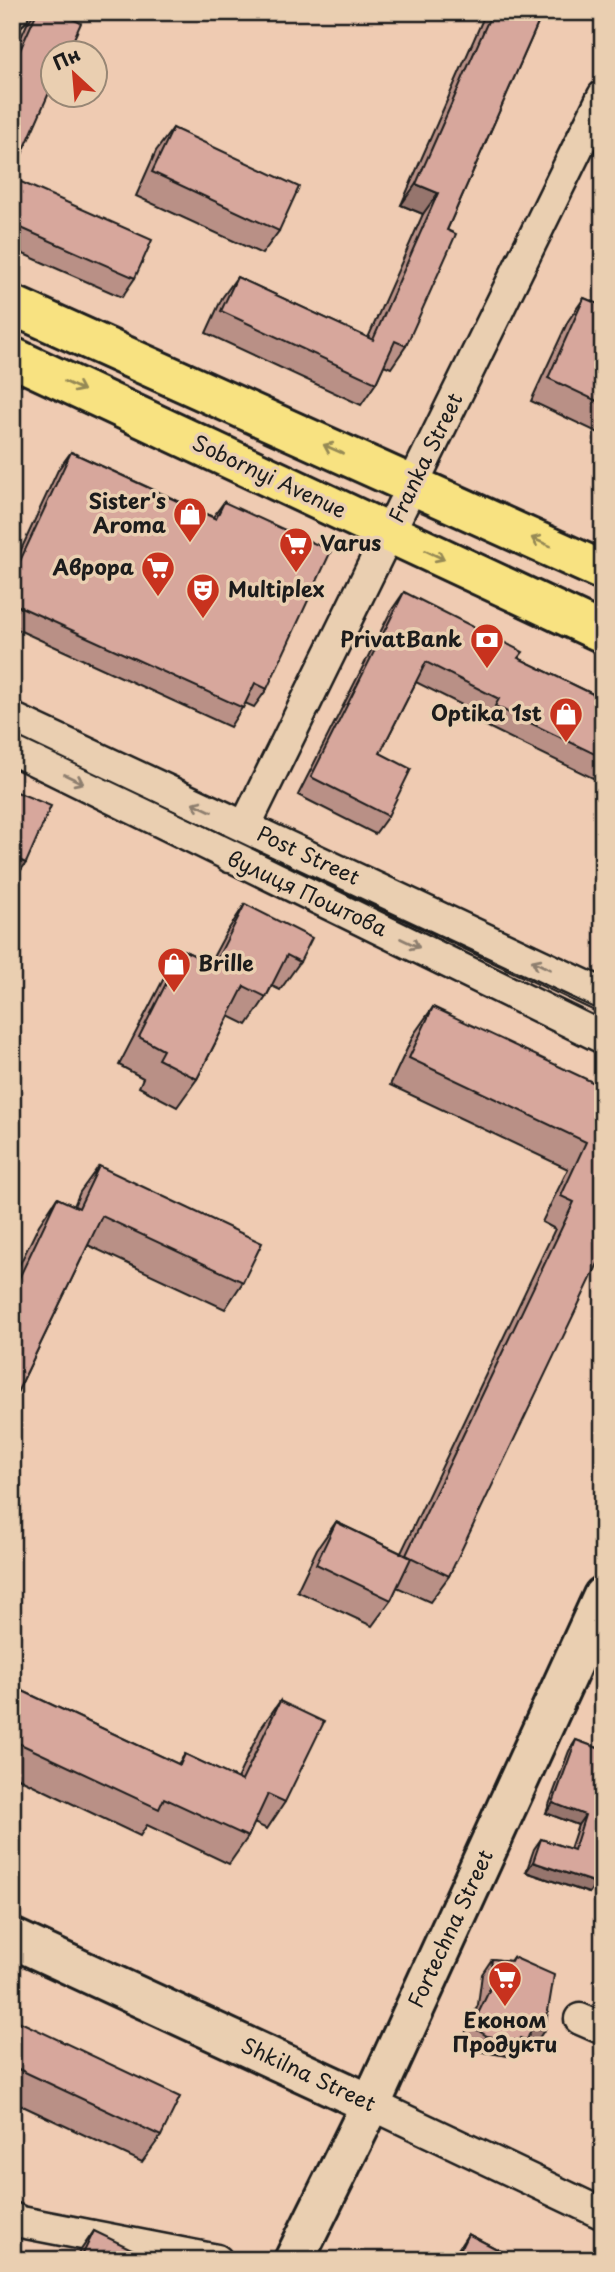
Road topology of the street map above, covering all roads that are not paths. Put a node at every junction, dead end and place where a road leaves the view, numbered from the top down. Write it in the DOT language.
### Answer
graph roads {
  1 [pos="603,96"];
  2 [pos="12,305"];
  3 [pos="12,357"];
  4 [pos="412,485"];
  5 [pos="389,534"];
  6 [pos="603,571"];
  7 [pos="603,633"];
  8 [pos="12,718"];
  9 [pos="12,749"];
  10 [pos="244,826"];
  11 [pos="230,857"];
  12 [pos="603,994"];
  13 [pos="603,1038"];
  14 [pos="603,1596"];
  15 [pos="12,1938"];
  16 [pos="371,2104"];
  17 [pos="603,2214"];
  18 [pos="15,2227"];
  19 [pos="217,2260"];
  20 [pos="294,2260"];
  1 -- 4 [label="street, Franka Street"];
  4 -- 2 [label="main road, one-way"];
  3 -- 5 [label="main road, Sobornyi Avenue, one-way"];
  4 -- 5 [label="street, Franka Street"];
  6 -- 4 [label="main road, one-way"];
  5 -- 7 [label="main road, Sobornyi Avenue, one-way"];
  5 -- 10 [label="street, Franka Street"];
  10 -- 8 [label="street, Post Street, one-way"];
  9 -- 11 [label="street, вулиця Поштова, one-way"];
  10 -- 11 [label="street, Franka Street"];
  12 -- 10 [label="street, Post Street, one-way"];
  11 -- 13 [label="street, вулиця Поштова, one-way"];
  14 -- 16 [label="main road, Fortechna Street"];
  15 -- 16 [label="main road, Shkilna Street"];
  16 -- 17 [label="street, Shkilna Street"];
  16 -- 20 [label="main road, Fortechna Street"];
  18 -- 19 [label="street"];
}
